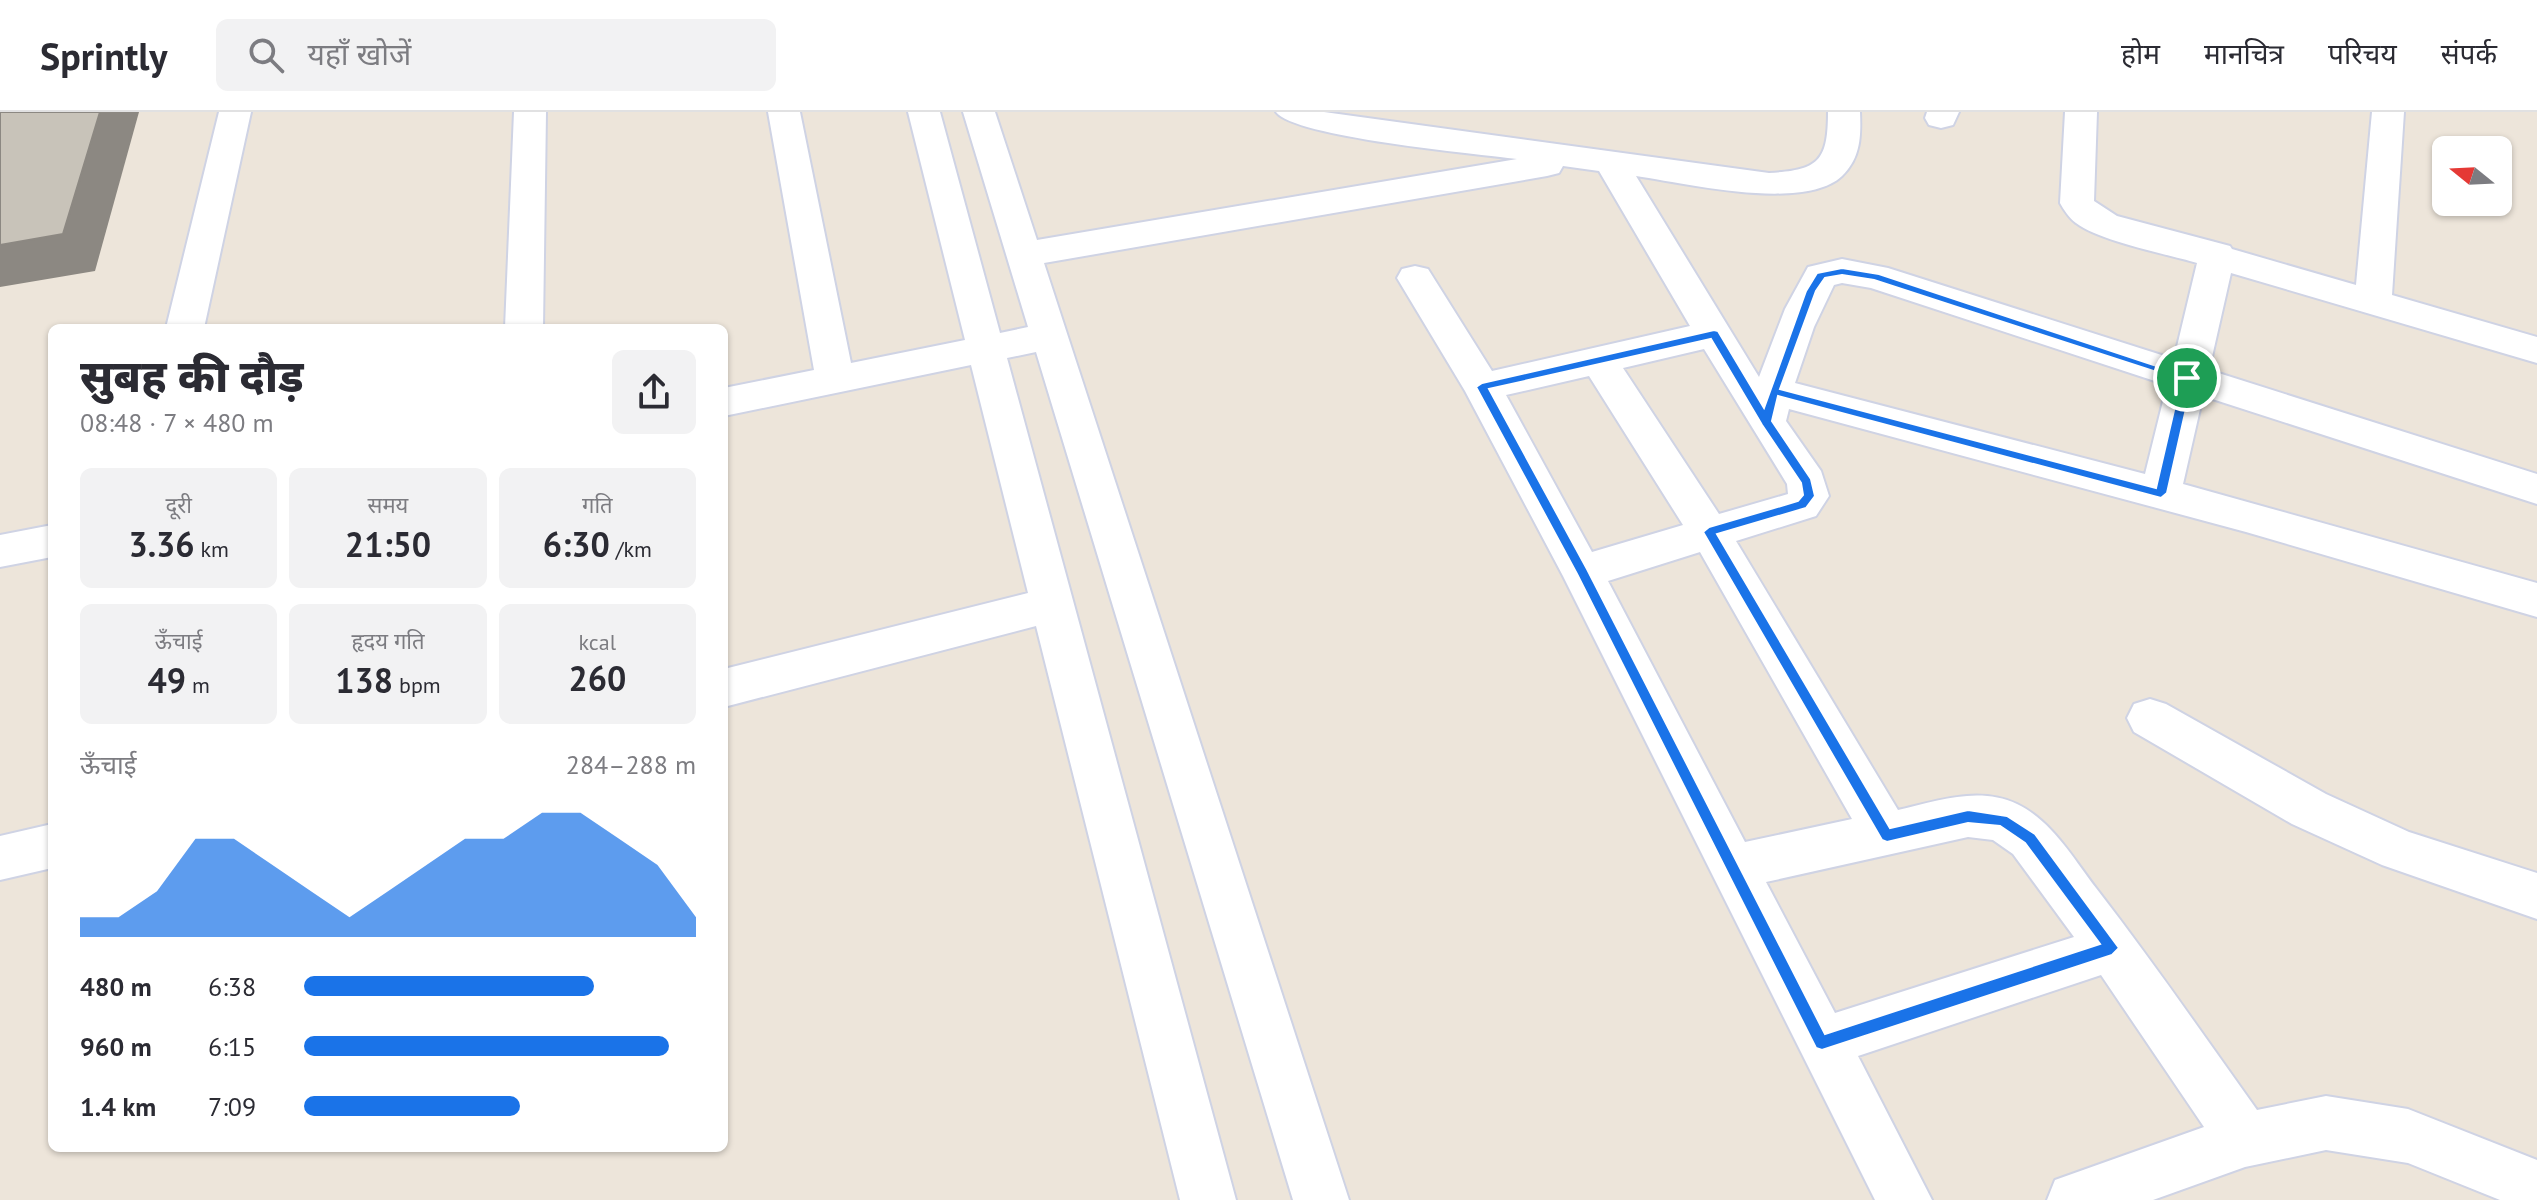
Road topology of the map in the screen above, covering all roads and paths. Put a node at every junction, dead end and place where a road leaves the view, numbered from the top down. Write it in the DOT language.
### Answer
graph roads {
  1 [pos="235,112"];
  2 [pos="530,112"];
  3 [pos="784,112"];
  4 [pos="924,112"];
  5 [pos="979,112"];
  6 [pos="1292,112"];
  7 [pos="2081,112"];
  8 [pos="2388,112"];
  9 [pos="1836,113"];
  10 [pos="1599,159"];
  11 [pos="1026,254"];
  12 [pos="2217,254"];
  13 [pos="1415,278"];
  14 [pos="2373,302"];
  15 [pos="186,324"];
  16 [pos="524,324"];
  17 [pos="1714,334"];
  18 [pos="1051,336"];
  19 [pos="987,350"];
  20 [pos="2537,350"];
  21 [pos="1598,359"];
  22 [pos="2187,378"];
  23 [pos="835,379"];
  24 [pos="1482,387"];
  25 [pos="728,401"];
  26 [pos="1770,406"];
  27 [pos="2537,489"];
  28 [pos="2161,493"];
  29 [pos="1709,532"];
  30 [pos="48,542"];
  31 [pos="0,551"];
  32 [pos="1582,572"];
  33 [pos="2537,600"];
  34 [pos="1053,604"];
  35 [pos="728,687"];
  36 [pos="2150,718"];
  37 [pos="1887,835"];
  38 [pos="48,847"];
  39 [pos="0,858"];
  40 [pos="1732,867"];
  41 [pos="2537,896"];
  42 [pos="2112,948"];
  43 [pos="1822,1043"];
  44 [pos="2245,1140"];
  45 [pos="2537,1189"];
  46 [pos="1208,1200"];
  47 [pos="1321,1200"];
  48 [pos="1904,1200"];
  49 [pos="2075,1200"];
  1 -- 15 [label="street"];
  2 -- 16 [label="street"];
  3 -- 23 [label="street"];
  4 -- 19 [label="street"];
  5 -- 11 [label="street"];
  6 -- 10 [label="street"];
  7 -- 12 [label="street"];
  8 -- 14 [label="street"];
  9 -- 10 [label="street"];
  10 -- 11 [label="street"];
  10 -- 17 [label="street"];
  11 -- 18 [label="street"];
  12 -- 14 [label="street"];
  12 -- 22 [label="street"];
  13 -- 24 [label="street"];
  14 -- 20 [label="street"];
  17 -- 21 [label="street"];
  17 -- 26 [label="street"];
  18 -- 19 [label="street"];
  18 -- 47 [label="street"];
  19 -- 23 [label="street"];
  19 -- 34 [label="street"];
  21 -- 24 [label="street"];
  21 -- 29 [label="street"];
  22 -- 26 [label="street"];
  22 -- 27 [label="street"];
  22 -- 28 [label="street"];
  23 -- 25 [label="street"];
  24 -- 32 [label="street"];
  26 -- 28 [label="street"];
  26 -- 29 [label="street"];
  28 -- 33 [label="street"];
  29 -- 32 [label="street"];
  29 -- 37 [label="street"];
  30 -- 31 [label="street"];
  32 -- 40 [label="street"];
  34 -- 35 [label="street"];
  34 -- 46 [label="street"];
  36 -- 41 [label="street"];
  37 -- 40 [label="street"];
  37 -- 42 [label="street"];
  38 -- 39 [label="street"];
  40 -- 43 [label="street"];
  42 -- 43 [label="street"];
  42 -- 44 [label="street"];
  43 -- 48 [label="street"];
  44 -- 45 [label="street"];
  44 -- 49 [label="street"];
}
